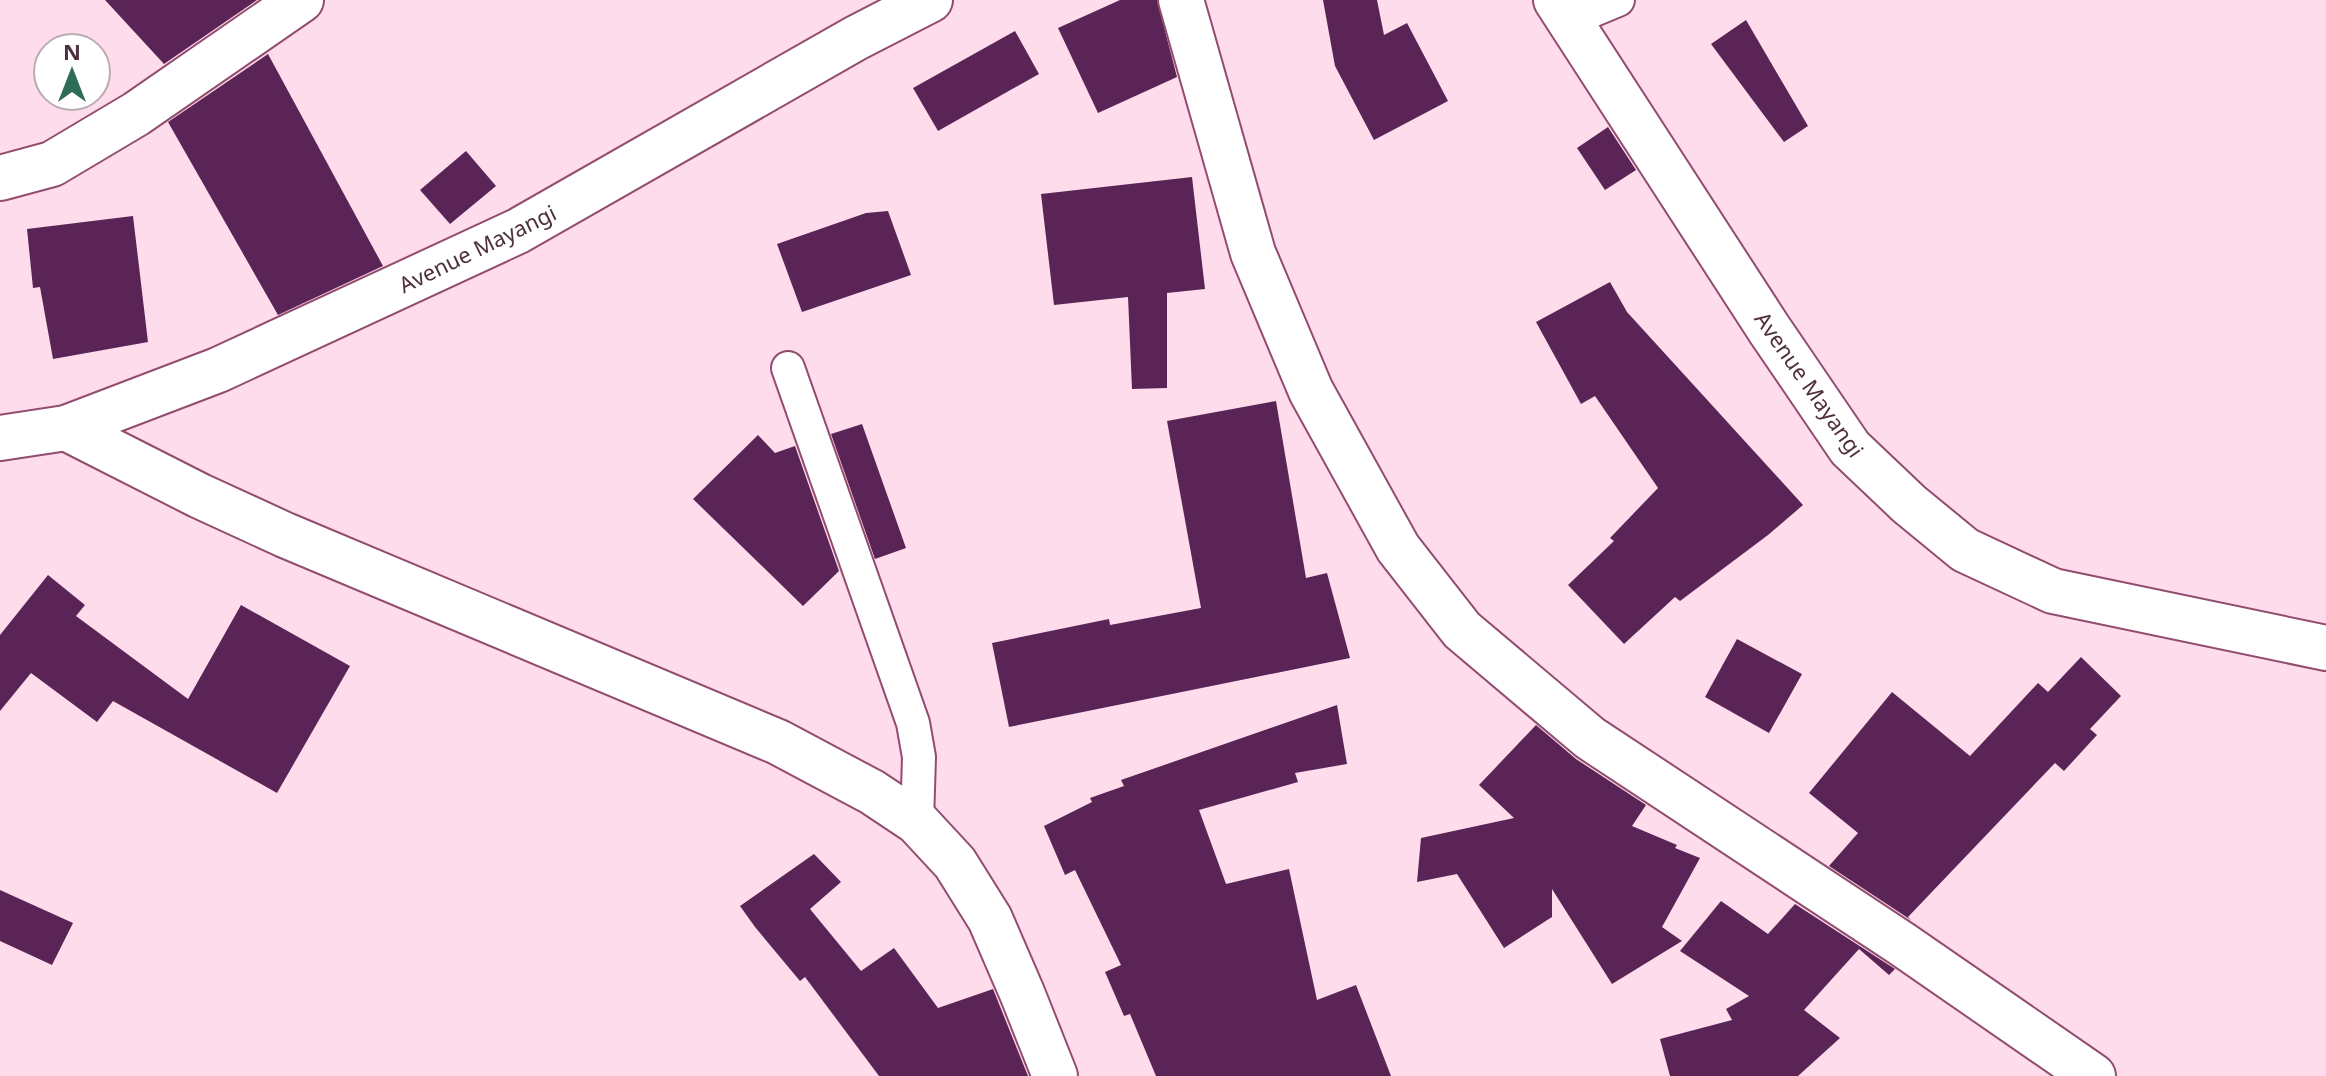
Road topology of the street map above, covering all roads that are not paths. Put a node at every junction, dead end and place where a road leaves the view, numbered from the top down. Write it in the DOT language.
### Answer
graph roads {
  1 [pos="301,0"];
  2 [pos="930,0"];
  3 [pos="1181,0"];
  4 [pos="1618,0"];
  5 [pos="1563,10"];
  6 [pos="0,178"];
  7 [pos="788,368"];
  8 [pos="66,428"];
  9 [pos="0,438"];
  10 [pos="2326,648"];
  11 [pos="917,822"];
  12 [pos="1055,1076"];
  13 [pos="2093,1076"];
  1 -- 6 [label="street"];
  2 -- 8 [label="street, Avenue Mayangi"];
  3 -- 13 [label="street"];
  4 -- 5 [label="lane"];
  5 -- 10 [label="street, Avenue Mayangi"];
  7 -- 11 [label="lane"];
  8 -- 9 [label="street, Avenue Mayangi"];
  8 -- 11 [label="street"];
  11 -- 12 [label="street"];
}
